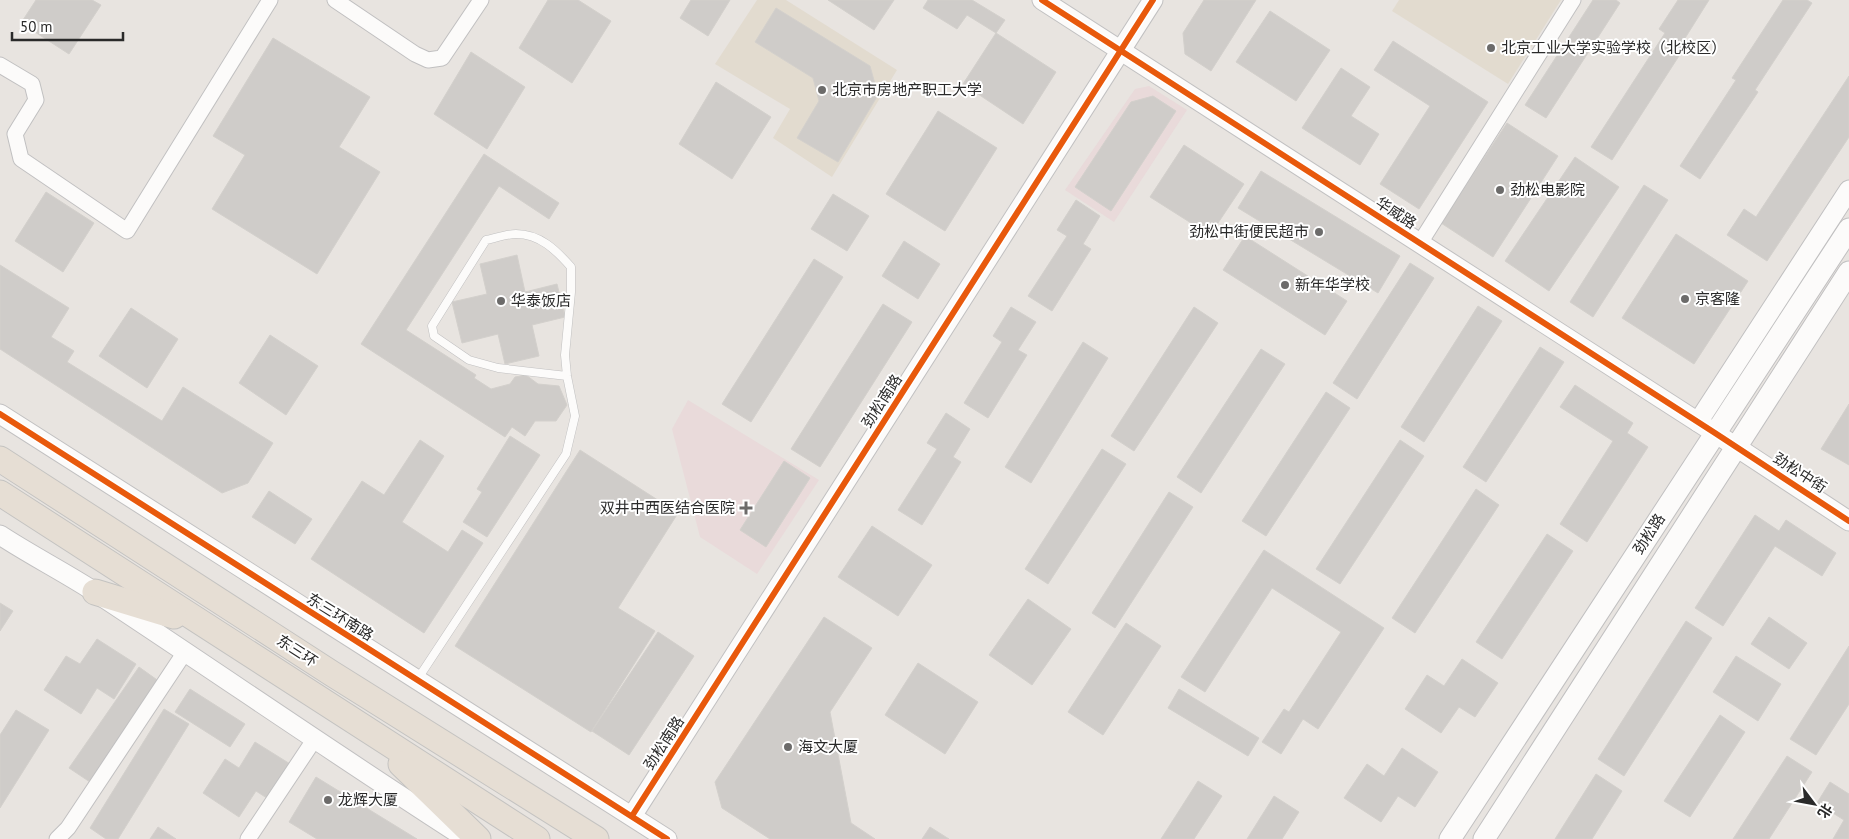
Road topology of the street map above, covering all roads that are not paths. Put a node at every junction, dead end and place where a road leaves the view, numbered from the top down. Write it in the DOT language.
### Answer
graph roads {
  1 [pos="270,0"];
  2 [pos="335,0"];
  3 [pos="481,0"];
  4 [pos="1042,0"];
  5 [pos="1153,0"];
  6 [pos="1573,0"];
  7 [pos="1120,51"];
  8 [pos="0,65"];
  9 [pos="1849,190"];
  10 [pos="1849,229"];
  11 [pos="1420,243"];
  12 [pos="1849,272"];
  13 [pos="567,376"];
  14 [pos="0,414"];
  15 [pos="1707,427"];
  16 [pos="1736,447"];
  17 [pos="0,459"];
  18 [pos="0,493"];
  19 [pos="1849,521"];
  20 [pos="0,535"];
  21 [pos="95,592"];
  22 [pos="204,625"];
  23 [pos="185,652"];
  24 [pos="417,680"];
  25 [pos="362,726"];
  26 [pos="314,740"];
  27 [pos="632,816"];
  28 [pos="594,836"];
  29 [pos="57,839"];
  30 [pos="248,839"];
  31 [pos="467,839"];
  32 [pos="478,839"];
  33 [pos="537,839"];
  34 [pos="667,839"];
  35 [pos="1450,839"];
  36 [pos="1484,839"];
  1 -- 8 [label="street"];
  2 -- 3 [label="street"];
  4 -- 7 [label="street, 华威路"];
  5 -- 7 [label="street, 劲松南路"];
  6 -- 11 [label="street"];
  7 -- 11 [label="street, 华威路"];
  7 -- 27 [label="street, 劲松南路"];
  9 -- 15 [label="street"];
  10 -- 15 [label="main road, 劲松路"];
  11 -- 15 [label="street, 华威路"];
  12 -- 16 [label="main road, 劲松路"];
  13 -- 13 [label="lane"];
  13 -- 24 [label="lane"];
  14 -- 24 [label="street, 东三环南路"];
  15 -- 16 [label="street, 华威路"];
  15 -- 35 [label="main road, 劲松路"];
  16 -- 19 [label="street, 劲松中街"];
  16 -- 36 [label="main road, 劲松路"];
  17 -- 28 [label="highway, 东三环"];
  18 -- 22 [label="highway, 东三环"];
  20 -- 21 [label="street"];
  21 -- 22 [label="highway"];
  21 -- 23 [label="street"];
  22 -- 25 [label="highway, 东三环"];
  23 -- 26 [label="street"];
  23 -- 29 [label="street"];
  24 -- 27 [label="street, 东三环南路"];
  25 -- 32 [label="highway"];
  25 -- 33 [label="highway, 东三环"];
  26 -- 30 [label="street"];
  26 -- 31 [label="street"];
  27 -- 34 [label="street, 东三环南路"];
}
